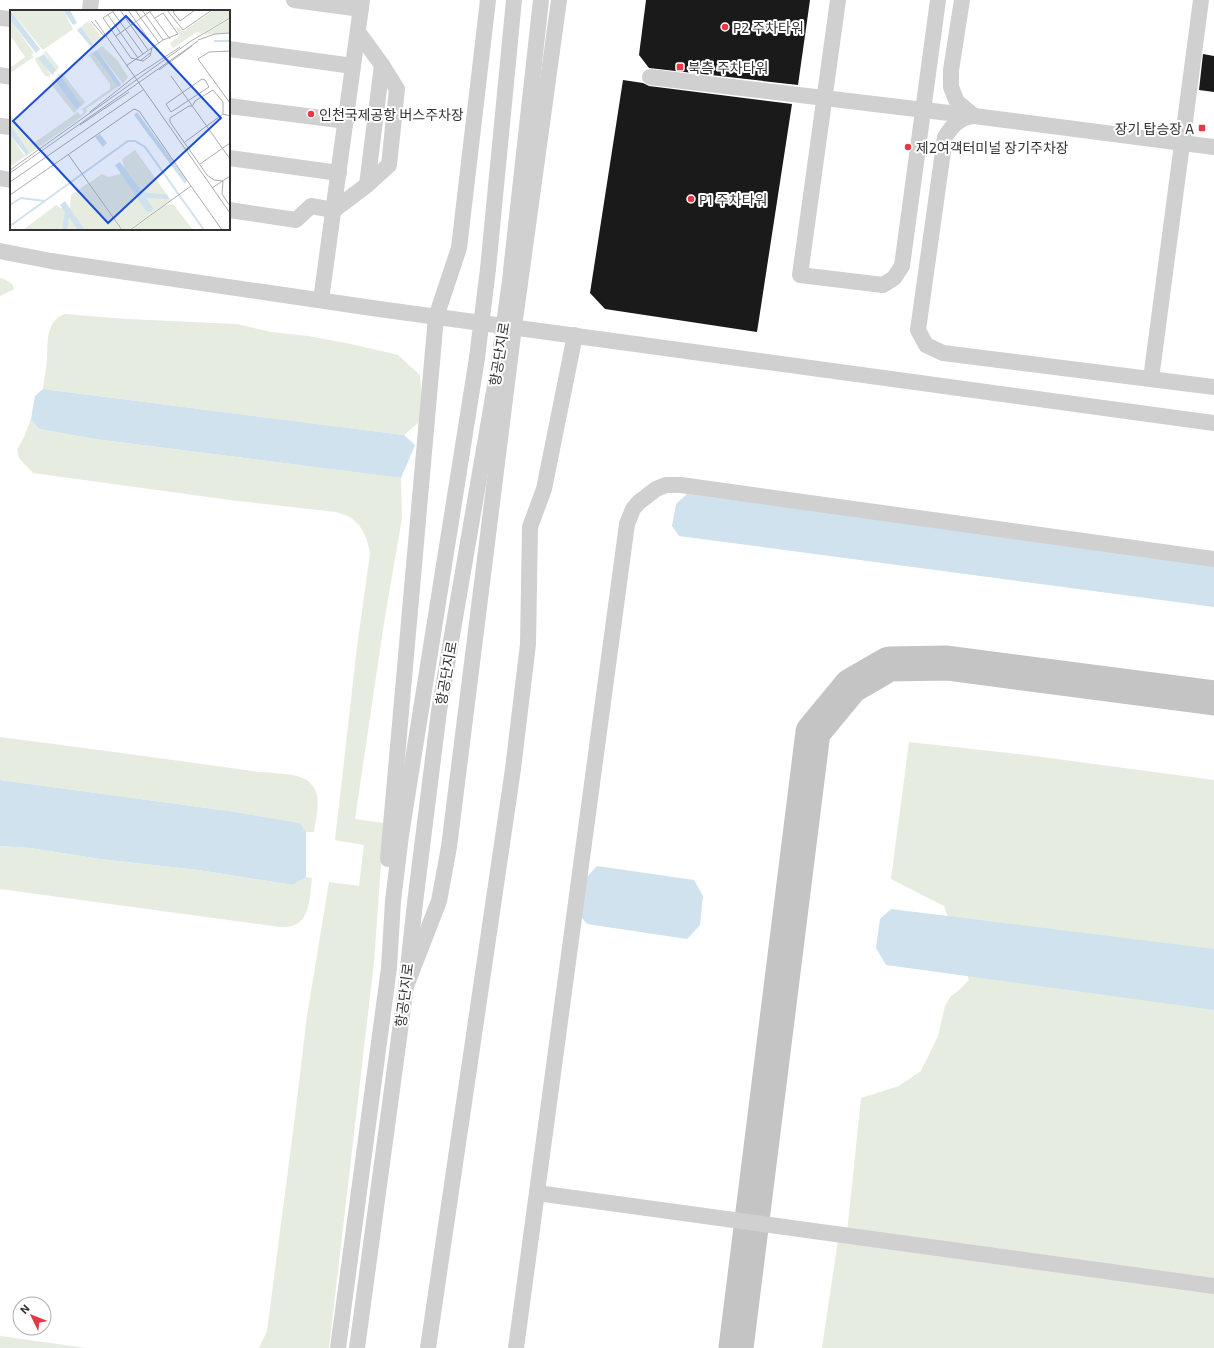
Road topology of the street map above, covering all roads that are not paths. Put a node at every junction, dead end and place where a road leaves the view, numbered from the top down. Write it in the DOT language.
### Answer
graph roads {
  1 [pos="91,0"];
  2 [pos="294,0"];
  3 [pos="488,0"];
  4 [pos="514,0"];
  5 [pos="541,0"];
  6 [pos="559,0"];
  7 [pos="838,0"];
  8 [pos="938,0"];
  9 [pos="962,0"];
  10 [pos="1201,0"];
  11 [pos="362,5"];
  12 [pos="90,10"];
  13 [pos="0,18"];
  14 [pos="10,20"];
  15 [pos="358,32"];
  16 [pos="230,49"];
  17 [pos="353,66"];
  18 [pos="0,75"];
  19 [pos="10,77"];
  20 [pos="650,77"];
  21 [pos="824,98"];
  22 [pos="230,106"];
  23 [pos="923,110"];
  24 [pos="974,116"];
  25 [pos="346,121"];
  26 [pos="0,126"];
  27 [pos="10,127"];
  28 [pos="1182,143"];
  29 [pos="1214,147"];
  30 [pos="230,158"];
  31 [pos="339,173"];
  32 [pos="0,178"];
  33 [pos="10,180"];
  34 [pos="230,210"];
  35 [pos="334,210"];
  36 [pos="0,251"];
  37 [pos="0,261"];
  38 [pos="51,262"];
  39 [pos="321,300"];
  40 [pos="436,317"];
  41 [pos="514,327"];
  42 [pos="575,335"];
  43 [pos="1151,379"];
  44 [pos="1214,387"];
  45 [pos="1214,423"];
  46 [pos="1214,559"];
  47 [pos="396,834"];
  48 [pos="406,986"];
  49 [pos="537,1193"];
  50 [pos="1214,1286"];
  51 [pos="338,1348"];
  52 [pos="357,1348"];
  53 [pos="428,1348"];
  54 [pos="516,1348"];
  1 -- 12 [label="street"];
  2 -- 11 [label="street"];
  3 -- 40 [label="street"];
  4 -- 47 [label="street, 항공단지로, bridge"];
  5 -- 48 [label="street, 항공단지로, bridge"];
  6 -- 41 [label="street"];
  7 -- 21 [label="street"];
  8 -- 23 [label="street"];
  9 -- 24 [label="street"];
  10 -- 28 [label="street"];
  11 -- 15 [label="street"];
  13 -- 14 [label="street"];
  15 -- 17 [label="street"];
  15 -- 35 [label="street"];
  16 -- 17 [label="street"];
  17 -- 25 [label="street"];
  18 -- 19 [label="street"];
  20 -- 21 [label="street"];
  21 -- 23 [label="street"];
  21 -- 23 [label="street"];
  22 -- 25 [label="street"];
  23 -- 24 [label="street"];
  24 -- 28 [label="street"];
  24 -- 43 [label="street"];
  25 -- 31 [label="street"];
  26 -- 27 [label="street"];
  28 -- 29 [label="street"];
  28 -- 43 [label="street"];
  30 -- 31 [label="street"];
  31 -- 35 [label="street"];
  32 -- 33 [label="street"];
  34 -- 35 [label="street"];
  35 -- 39 [label="street"];
  36 -- 38 [label="street"];
  37 -- 38 [label="street"];
  38 -- 39 [label="street"];
  39 -- 40 [label="street"];
  40 -- 41 [label="street"];
  40 -- 47 [label="street"];
  41 -- 42 [label="street"];
  41 -- 48 [label="street"];
  42 -- 45 [label="street"];
  42 -- 53 [label="street"];
  43 -- 44 [label="street"];
  46 -- 49 [label="street"];
  47 -- 51 [label="street, 항공단지로"];
  48 -- 52 [label="street, 항공단지로"];
  49 -- 50 [label="street"];
  49 -- 54 [label="street"];
}
